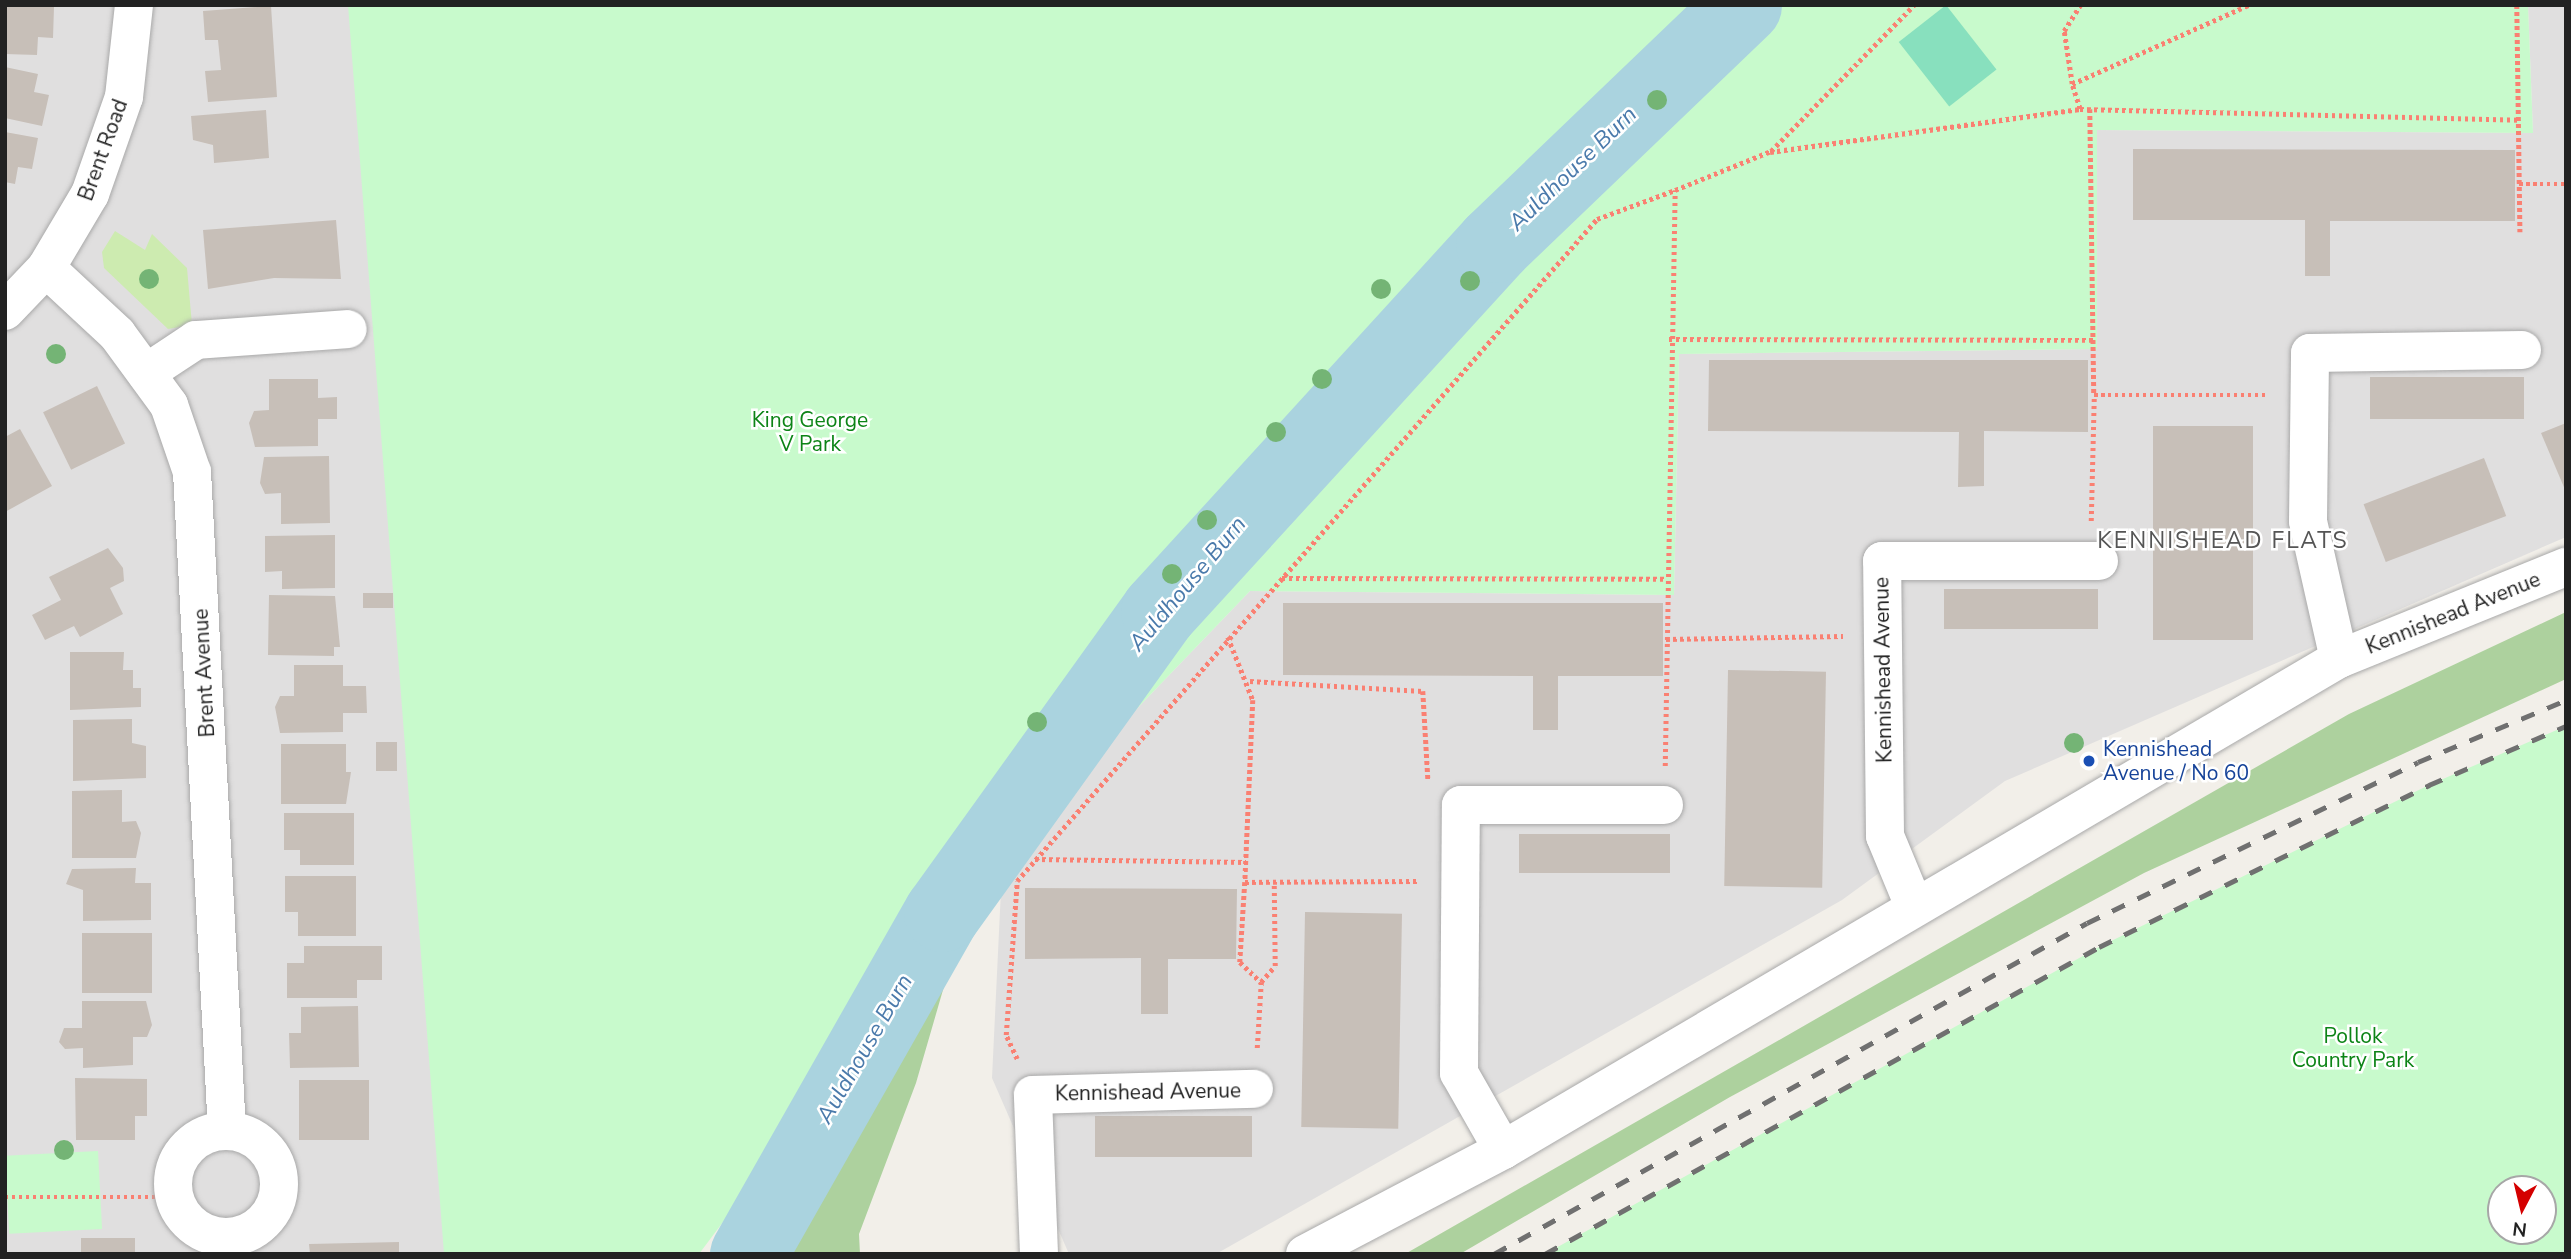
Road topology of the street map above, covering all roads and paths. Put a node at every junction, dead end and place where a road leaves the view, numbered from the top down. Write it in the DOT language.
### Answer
graph roads {
  1 [pos="134,5"];
  2 [pos="1914,5"];
  3 [pos="2080,5"];
  4 [pos="2249,5"];
  5 [pos="2517,5"];
  6 [pos="2072,84"];
  7 [pos="2080,109"];
  8 [pos="2090,109"];
  9 [pos="2519,120"];
  10 [pos="1765,153"];
  11 [pos="2519,184"];
  12 [pos="2566,184"];
  13 [pos="1675,190"];
  14 [pos="2521,232"];
  15 [pos="46,268"];
  16 [pos="5,311"];
  17 [pos="348,329"];
  18 [pos="1669,339"];
  19 [pos="2094,340"];
  20 [pos="2522,350"];
  21 [pos="146,373"];
  22 [pos="2094,395"];
  23 [pos="2311,395"];
  24 [pos="2094,561"];
  25 [pos="2566,567"];
  26 [pos="1281,578"];
  27 [pos="1667,579"];
  28 [pos="1883,636"];
  29 [pos="1228,637"];
  30 [pos="1666,639"];
  31 [pos="2339,659"];
  32 [pos="1250,681"];
  33 [pos="1461,805"];
  34 [pos="1664,805"];
  35 [pos="1035,859"];
  36 [pos="1246,862"];
  37 [pos="1274,881"];
  38 [pos="1461,881"];
  39 [pos="1245,882"];
  40 [pos="1914,906"];
  41 [pos="1261,982"];
  42 [pos="1254,1089"];
  43 [pos="1033,1095"];
  44 [pos="227,1130"];
  45 [pos="1503,1150"];
  46 [pos="5,1197"];
  47 [pos="174,1197"];
  48 [pos="235,1245"];
  49 [pos="1039,1254"];
  50 [pos="1305,1254"];
  1 -- 15 [label="street, Brent Road"];
  2 -- 10 [label="path"];
  3 -- 6 [label="path"];
  4 -- 6 [label="path"];
  5 -- 9 [label="path"];
  6 -- 7 [label="path"];
  7 -- 8 [label="path"];
  7 -- 10 [label="path"];
  8 -- 9 [label="path"];
  8 -- 19 [label="path"];
  9 -- 11 [label="path"];
  10 -- 13 [label="path"];
  11 -- 12 [label="path"];
  11 -- 14 [label="path"];
  13 -- 18 [label="path"];
  13 -- 26 [label="path"];
  15 -- 16 [label="street, Brent Road"];
  15 -- 21 [label="street, Brent Avenue"];
  17 -- 21 [label="street"];
  18 -- 19 [label="path"];
  18 -- 27 [label="path"];
  19 -- 22 [label="path"];
  20 -- 23 [label="street, Kennishead Avenue"];
  21 -- 44 [label="street, Brent Avenue"];
  22 -- 23 [label="path"];
  22 -- 24 [label="path"];
  23 -- 31 [label="street, Kennishead Avenue"];
  24 -- 28 [label="street, Kennishead Avenue"];
  25 -- 31 [label="street, Kennishead Avenue"];
  26 -- 27 [label="path"];
  26 -- 29 [label="path"];
  27 -- 30 [label="path"];
  28 -- 30 [label="path"];
  28 -- 40 [label="street, Kennishead Avenue"];
  29 -- 32 [label="path"];
  29 -- 35 [label="path"];
  30 -- 34 [label="path"];
  31 -- 40 [label="street, Kennishead Avenue"];
  32 -- 33 [label="path"];
  32 -- 36 [label="path"];
  33 -- 34 [label="street"];
  33 -- 38 [label="street"];
  35 -- 36 [label="path"];
  35 -- 43 [label="path"];
  36 -- 39 [label="path"];
  37 -- 38 [label="path"];
  37 -- 39 [label="path"];
  37 -- 41 [label="path"];
  38 -- 45 [label="street"];
  39 -- 41 [label="path"];
  40 -- 45 [label="street, Kennishead Avenue"];
  41 -- 42 [label="path"];
  42 -- 43 [label="street, Kennishead Avenue"];
  43 -- 49 [label="street, Kennishead Avenue"];
  44 -- 47 [label="street"];
  44 -- 48 [label="street"];
  45 -- 50 [label="street, Kennishead Avenue"];
  46 -- 47 [label="path"];
  47 -- 48 [label="street"];
}
